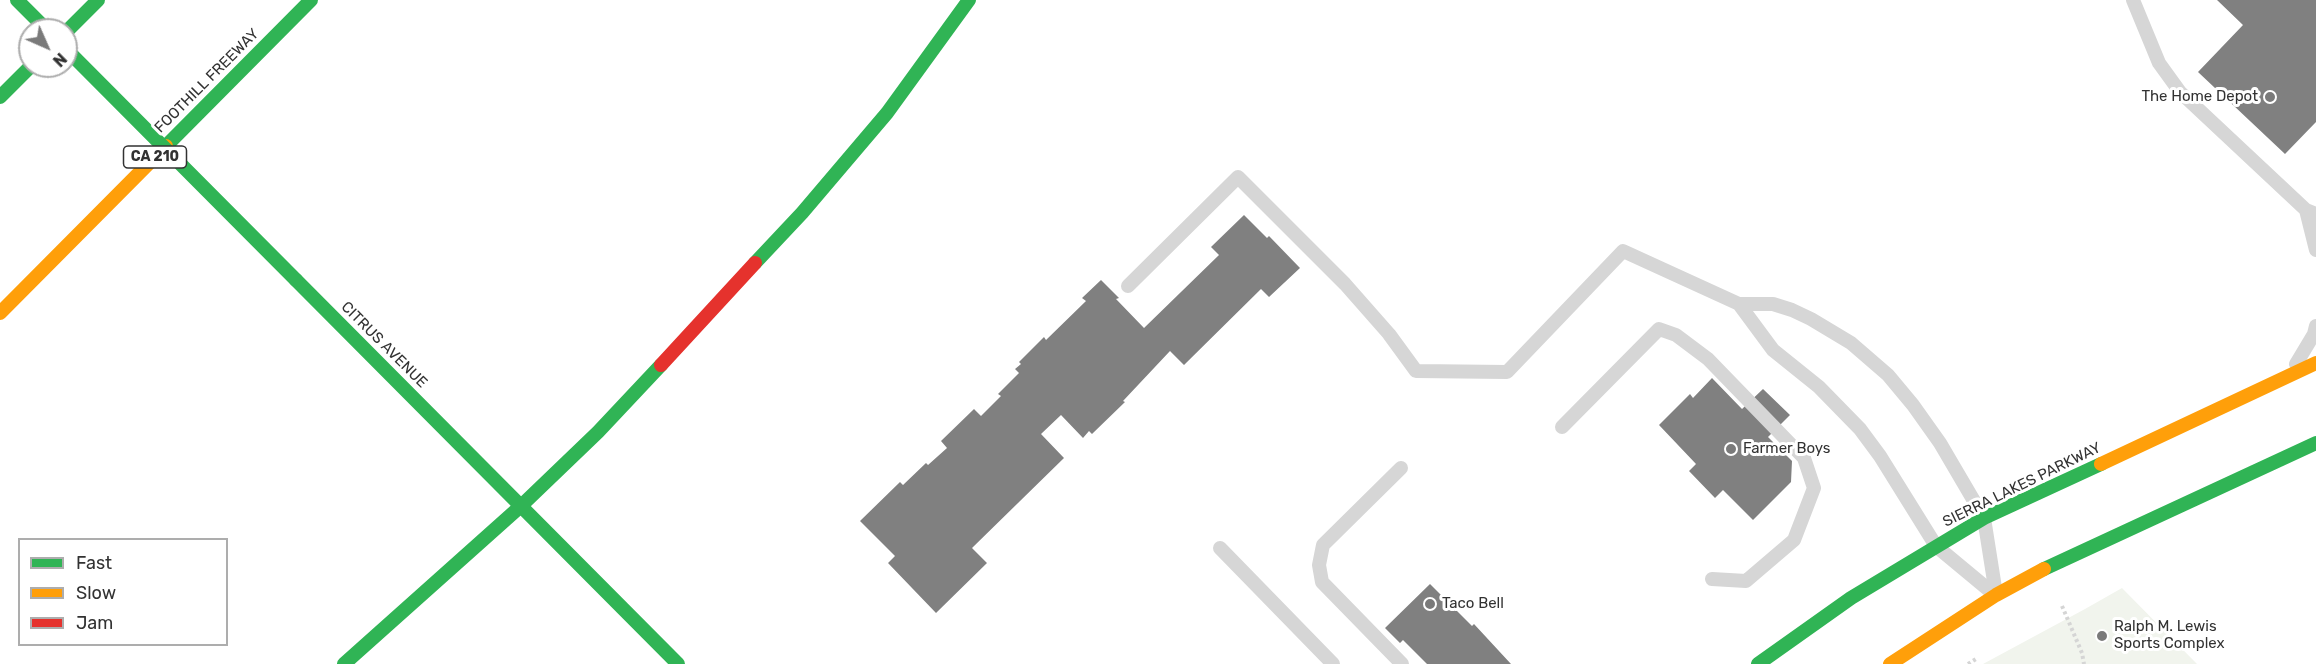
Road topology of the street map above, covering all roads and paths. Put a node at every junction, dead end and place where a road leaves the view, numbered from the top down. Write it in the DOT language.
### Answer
graph roads {
  1 [pos="17,0"];
  2 [pos="98,0"];
  3 [pos="310,0"];
  4 [pos="969,0"];
  5 [pos="2133,0"];
  6 [pos="35,18"];
  7 [pos="78,20"];
  8 [pos="78,61"];
  9 [pos="19,78"];
  10 [pos="0,97"];
  11 [pos="2311,212"];
  12 [pos="2316,250"];
  13 [pos="1128,286"];
  14 [pos="1739,304"];
  15 [pos="0,313"];
  16 [pos="2316,326"];
  17 [pos="2316,363"];
  18 [pos="2288,377"];
  19 [pos="1562,427"];
  20 [pos="2316,443"];
  21 [pos="1401,468"];
  22 [pos="522,505"];
  23 [pos="1984,518"];
  24 [pos="1936,546"];
  25 [pos="1220,548"];
  26 [pos="1712,579"];
  27 [pos="1996,595"];
  28 [pos="2062,606"];
  29 [pos="1976,659"];
  30 [pos="344,664"];
  31 [pos="678,664"];
  32 [pos="1333,664"];
  33 [pos="1402,664"];
  34 [pos="1758,664"];
  35 [pos="1890,664"];
  36 [pos="1968,664"];
  37 [pos="2084,664"];
  1 -- 6 [label="main road"];
  2 -- 7 [label="main road"];
  3 -- 15 [label="main road, FOOTHILL FREEWAY / CA 210"];
  4 -- 22 [label="main road"];
  5 -- 11 [label="lane"];
  8 -- 22 [label="main road, CITRUS AVENUE, bridge"];
  9 -- 10 [label="main road"];
  11 -- 12 [label="lane"];
  13 -- 14 [label="lane"];
  14 -- 23 [label="lane"];
  14 -- 24 [label="lane"];
  16 -- 18 [label="lane"];
  17 -- 18 [label="main road, SIERRA LAKES PARKWAY"];
  18 -- 23 [label="main road, SIERRA LAKES PARKWAY"];
  19 -- 26 [label="lane"];
  20 -- 27 [label="main road"];
  21 -- 33 [label="lane"];
  22 -- 30 [label="main road"];
  22 -- 31 [label="main road, CITRUS AVENUE"];
  23 -- 24 [label="main road, SIERRA LAKES PARKWAY"];
  23 -- 27 [label="lane"];
  24 -- 27 [label="lane"];
  24 -- 34 [label="main road, SIERRA LAKES PARKWAY"];
  25 -- 32 [label="lane"];
  27 -- 35 [label="main road"];
  28 -- 37 [label="path"];
  29 -- 36 [label="path"];
}
